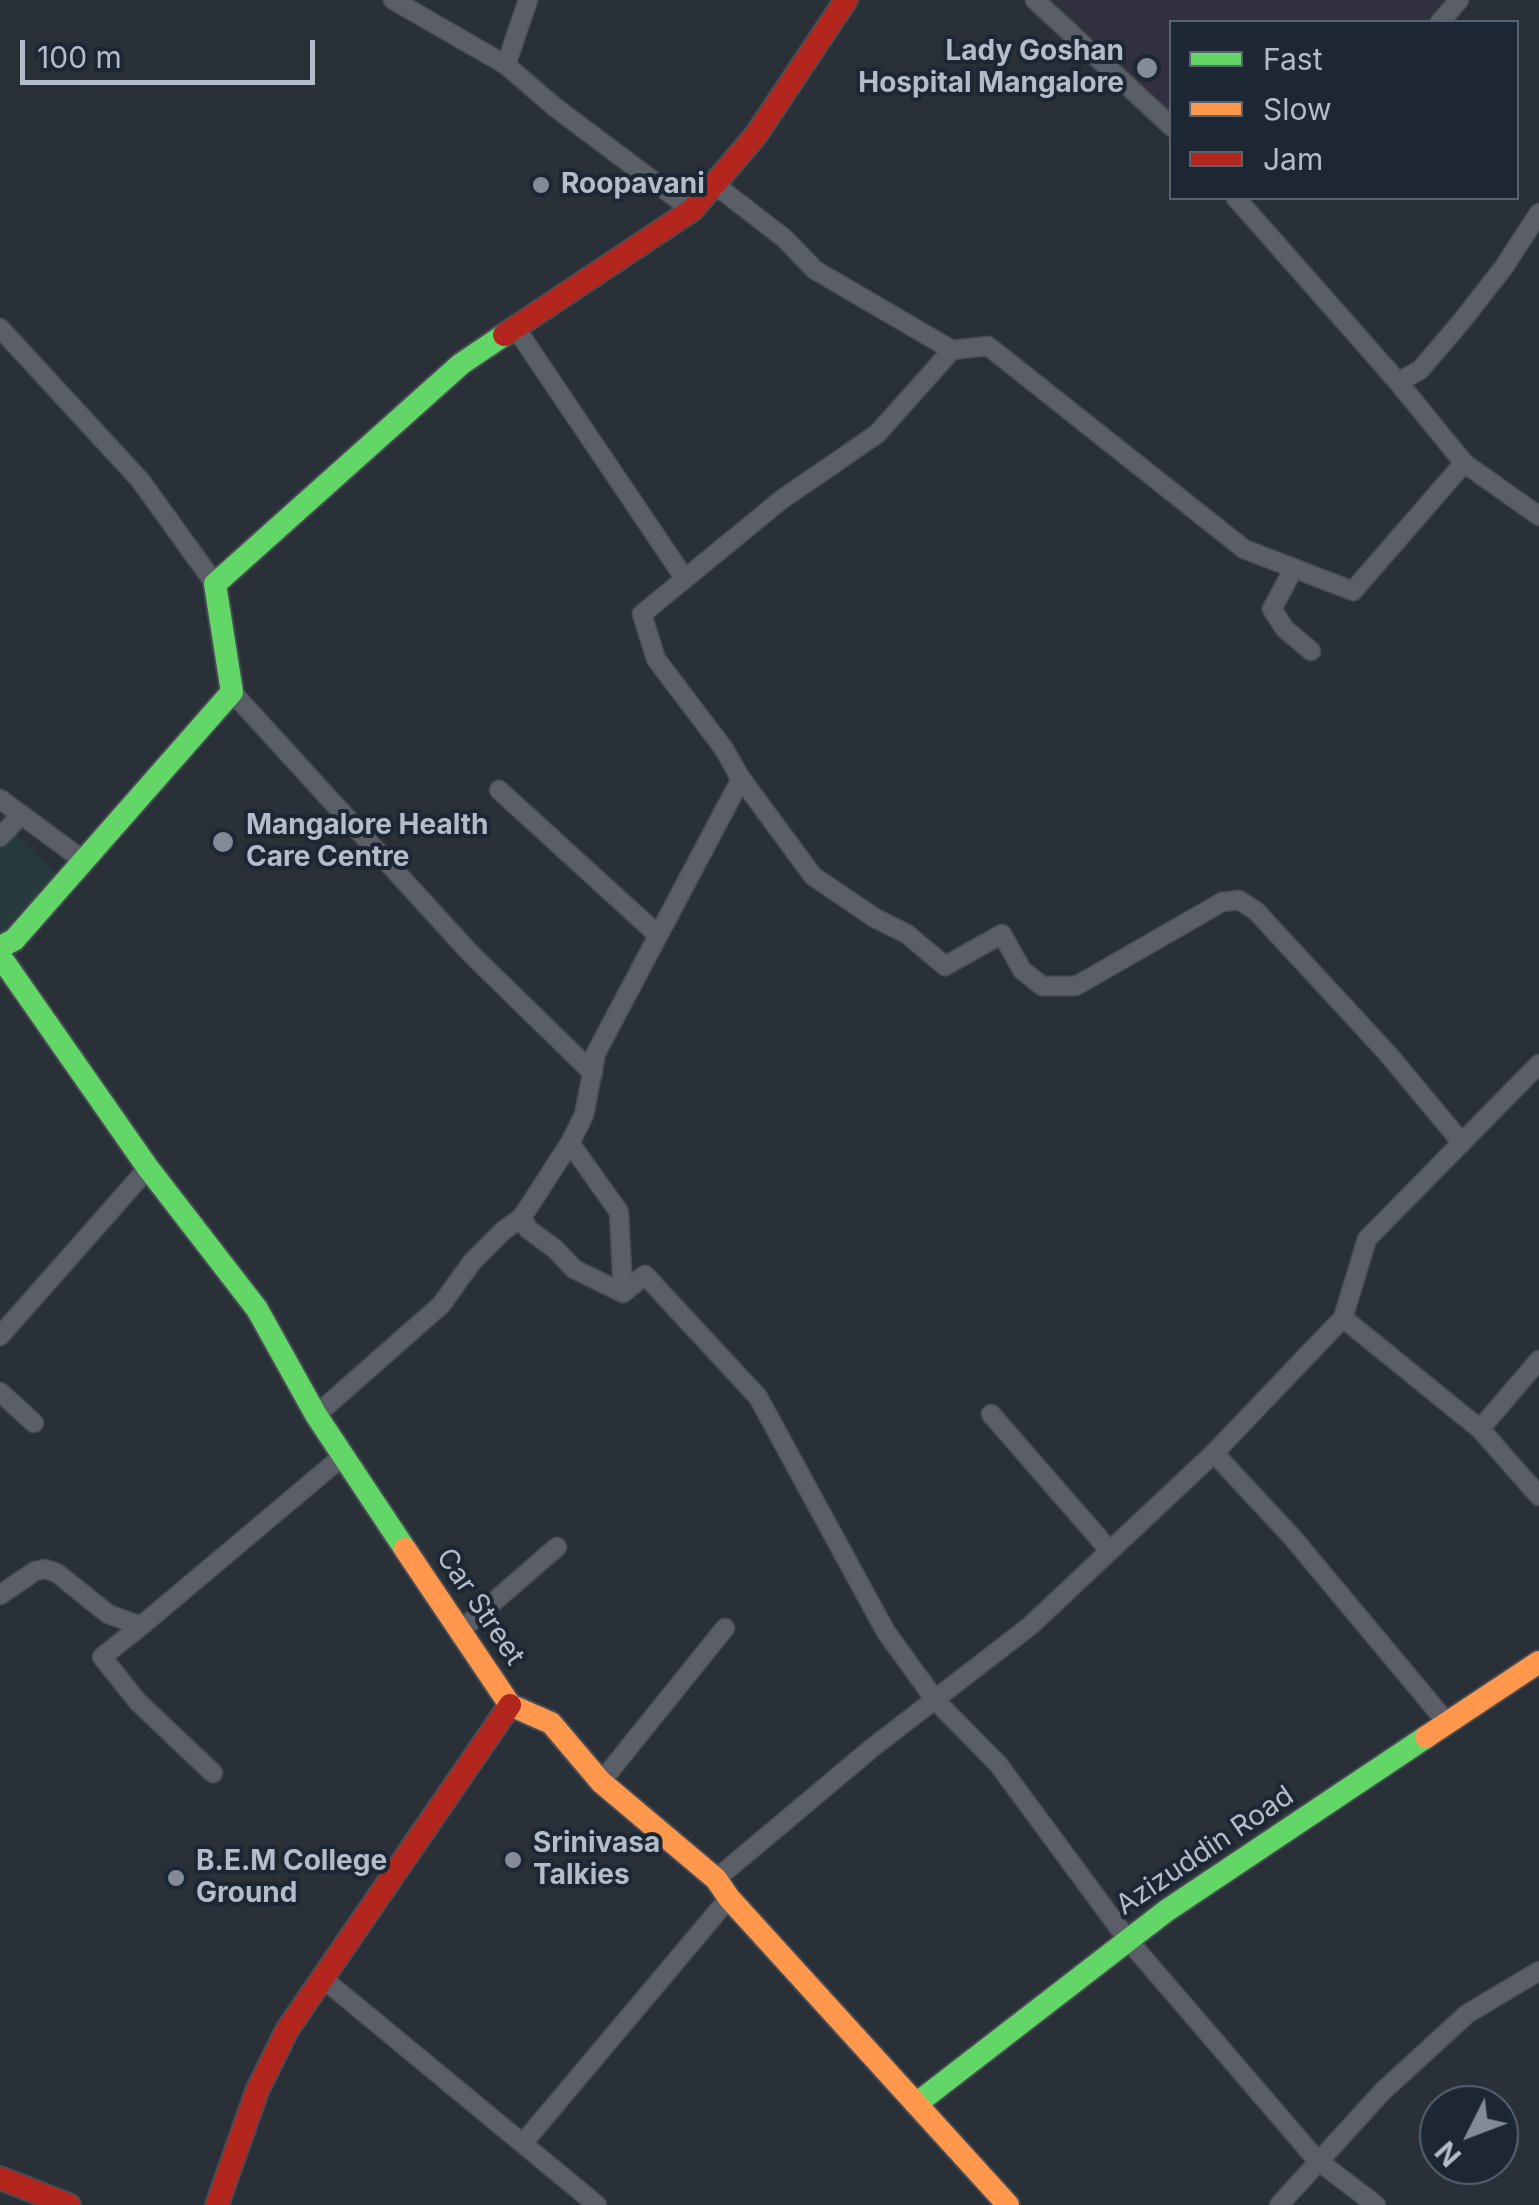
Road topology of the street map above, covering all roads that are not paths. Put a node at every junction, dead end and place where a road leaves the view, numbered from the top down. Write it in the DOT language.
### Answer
graph roads {
  1 [pos="392,0"];
  2 [pos="528,0"];
  3 [pos="846,0"];
  4 [pos="1035,0"];
  5 [pos="1458,0"];
  6 [pos="1442,20"];
  7 [pos="506,65"];
  8 [pos="1169,124"];
  9 [pos="714,184"];
  10 [pos="1247,202"];
  11 [pos="692,210"];
  12 [pos="1539,212"];
  13 [pos="0,328"];
  14 [pos="515,328"];
  15 [pos="952,350"];
  16 [pos="1398,382"];
  17 [pos="1464,463"];
  18 [pos="1539,516"];
  19 [pos="1294,568"];
  20 [pos="684,579"];
  21 [pos="215,584"];
  22 [pos="1310,651"];
  23 [pos="232,692"];
  24 [pos="737,773"];
  25 [pos="500,790"];
  26 [pos="0,799"];
  27 [pos="20,816"];
  28 [pos="0,837"];
  29 [pos="84,861"];
  30 [pos="658,935"];
  31 [pos="0,947"];
  32 [pos="0,956"];
  33 [pos="587,1054"];
  34 [pos="1539,1064"];
  35 [pos="570,1143"];
  36 [pos="1462,1143"];
  37 [pos="148,1168"];
  38 [pos="522,1217"];
  39 [pos="623,1293"];
  40 [pos="1343,1318"];
  41 [pos="0,1336"];
  42 [pos="1539,1360"];
  43 [pos="0,1392"];
  44 [pos="991,1414"];
  45 [pos="316,1416"];
  46 [pos="34,1423"];
  47 [pos="1480,1428"];
  48 [pos="1214,1453"];
  49 [pos="342,1456"];
  50 [pos="1539,1496"];
  51 [pos="557,1547"];
  52 [pos="1110,1551"];
  53 [pos="0,1596"];
  54 [pos="141,1626"];
  55 [pos="725,1628"];
  56 [pos="460,1631"];
  57 [pos="1539,1662"];
  58 [pos="936,1701"];
  59 [pos="510,1706"];
  60 [pos="1448,1724"];
  61 [pos="213,1773"];
  62 [pos="601,1782"];
  63 [pos="723,1888"];
  64 [pos="1128,1940"];
  65 [pos="1539,1971"];
  66 [pos="322,1977"];
  67 [pos="916,2104"];
  68 [pos="524,2142"];
  69 [pos="1317,2160"];
  70 [pos="5,2177"];
  71 [pos="69,2205"];
  72 [pos="216,2205"];
  73 [pos="597,2205"];
  74 [pos="1008,2205"];
  75 [pos="1279,2205"];
  76 [pos="1376,2205"];
  1 -- 7 [label="street"];
  2 -- 7 [label="street"];
  3 -- 9 [label="street"];
  4 -- 8 [label="street"];
  5 -- 6 [label="street"];
  7 -- 11 [label="street"];
  9 -- 11 [label="street"];
  9 -- 15 [label="street"];
  10 -- 16 [label="street"];
  11 -- 14 [label="street"];
  12 -- 16 [label="street"];
  13 -- 21 [label="street"];
  14 -- 20 [label="street"];
  14 -- 21 [label="street"];
  15 -- 19 [label="street"];
  15 -- 20 [label="street"];
  16 -- 17 [label="street"];
  17 -- 18 [label="street"];
  17 -- 19 [label="street"];
  19 -- 22 [label="street"];
  20 -- 24 [label="street"];
  21 -- 23 [label="street"];
  23 -- 29 [label="street"];
  23 -- 33 [label="street"];
  24 -- 30 [label="street"];
  24 -- 36 [label="street"];
  25 -- 30 [label="street"];
  26 -- 27 [label="street"];
  27 -- 28 [label="street"];
  27 -- 29 [label="street"];
  29 -- 31 [label="street"];
  30 -- 33 [label="street"];
  32 -- 37 [label="street, Car Street"];
  33 -- 35 [label="street"];
  34 -- 36 [label="street"];
  35 -- 38 [label="street"];
  35 -- 39 [label="street"];
  36 -- 40 [label="street"];
  37 -- 41 [label="street"];
  37 -- 45 [label="street, Car Street"];
  38 -- 39 [label="street"];
  38 -- 45 [label="street"];
  39 -- 58 [label="street"];
  40 -- 47 [label="street"];
  40 -- 48 [label="street"];
  42 -- 47 [label="street"];
  43 -- 46 [label="street"];
  44 -- 52 [label="street"];
  45 -- 49 [label="street, Car Street"];
  47 -- 50 [label="street"];
  48 -- 52 [label="street"];
  48 -- 60 [label="street"];
  49 -- 54 [label="street"];
  49 -- 56 [label="street, Car Street"];
  51 -- 56 [label="street"];
  52 -- 58 [label="street"];
  53 -- 54 [label="street"];
  54 -- 61 [label="street"];
  55 -- 62 [label="street"];
  56 -- 59 [label="street, Car Street"];
  57 -- 60 [label="street, Azizuddin Road"];
  58 -- 63 [label="street"];
  58 -- 64 [label="street"];
  59 -- 62 [label="street, Car Street"];
  59 -- 66 [label="street"];
  60 -- 64 [label="street, Azizuddin Road"];
  62 -- 63 [label="street, Car Street"];
  63 -- 67 [label="street, Car Street"];
  63 -- 68 [label="street"];
  64 -- 67 [label="street, Azizuddin Road"];
  64 -- 69 [label="street"];
  65 -- 69 [label="street"];
  66 -- 68 [label="street"];
  66 -- 72 [label="street"];
  67 -- 74 [label="street, Car Street"];
  68 -- 73 [label="street"];
  69 -- 75 [label="street"];
  69 -- 76 [label="street"];
  70 -- 71 [label="street"];
}
